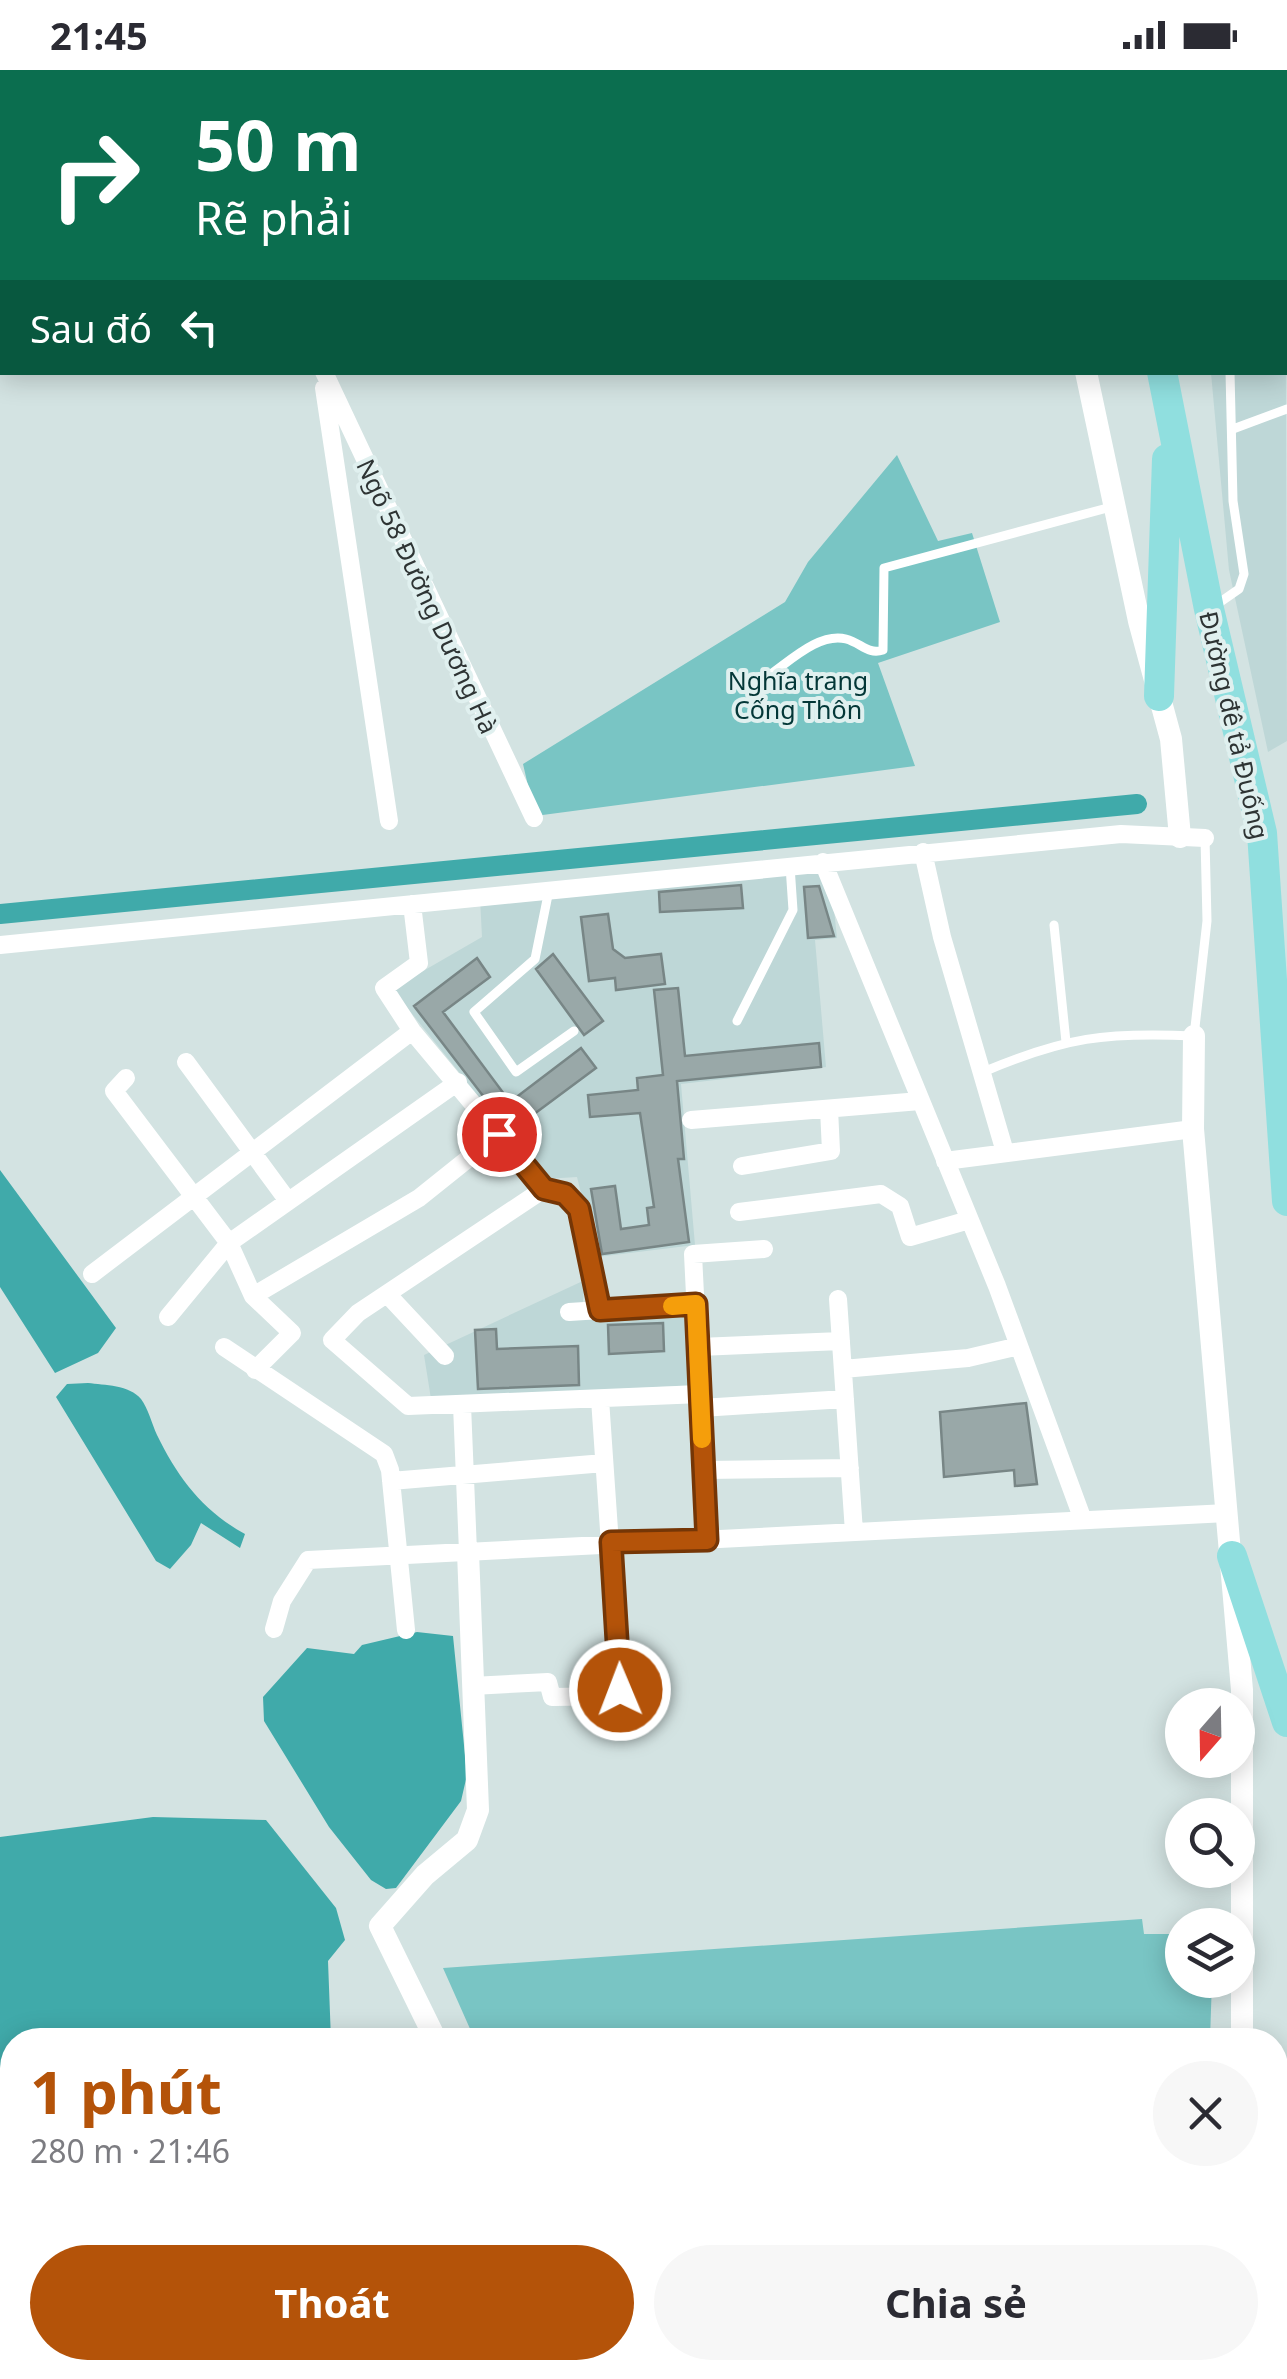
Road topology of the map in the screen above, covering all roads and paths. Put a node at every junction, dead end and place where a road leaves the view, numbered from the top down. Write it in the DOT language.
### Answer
graph roads {
  1 [pos="323,375"];
  2 [pos="324,375"];
  3 [pos="1087,375"];
  4 [pos="1163,375"];
  5 [pos="1230,375"];
  6 [pos="1168,404"];
  7 [pos="1287,409"];
  8 [pos="1233,429"];
  9 [pos="1114,506"];
  10 [pos="1209,609"];
  11 [pos="768,676"];
  12 [pos="1160,696"];
  13 [pos="534,818"];
  14 [pos="389,821"];
  15 [pos="1180,837"];
  16 [pos="1206,838"];
  17 [pos="923,852"];
  18 [pos="823,862"];
  19 [pos="790,866"];
  20 [pos="549,890"];
  21 [pos="412,904"];
  22 [pos="1054,924"];
  23 [pos="0,945"];
  24 [pos="737,1022"];
  25 [pos="412,1030"];
  26 [pos="574,1031"];
  27 [pos="1194,1036"];
  28 [pos="1066,1042"];
  29 [pos="186,1062"];
  30 [pos="983,1072"];
  31 [pos="126,1078"];
  32 [pos="458,1082"];
  33 [pos="920,1101"];
  34 [pos="829,1109"];
  35 [pos="691,1120"];
  36 [pos="1194,1129"];
  37 [pos="499,1134"];
  38 [pos="250,1150"];
  39 [pos="1006,1152"];
  40 [pos="945,1161"];
  41 [pos="742,1166"];
  42 [pos="544,1189"];
  43 [pos="192,1194"];
  44 [pos="288,1201"];
  45 [pos="1287,1201"];
  46 [pos="739,1212"];
  47 [pos="970,1220"];
  48 [pos="229,1242"];
  49 [pos="764,1249"];
  50 [pos="92,1274"];
  51 [pos="388,1295"];
  52 [pos="253,1296"];
  53 [pos="838,1300"];
  54 [pos="696,1304"];
  55 [pos="600,1310"];
  56 [pos="569,1312"];
  57 [pos="168,1317"];
  58 [pos="840,1341"];
  59 [pos="224,1346"];
  60 [pos="1019,1346"];
  61 [pos="699,1347"];
  62 [pos="445,1356"];
  63 [pos="843,1369"];
  64 [pos="255,1370"];
  65 [pos="600,1399"];
  66 [pos="845,1400"];
  67 [pos="701,1401"];
  68 [pos="462,1406"];
  69 [pos="604,1463"];
  70 [pos="850,1468"];
  71 [pos="704,1470"];
  72 [pos="463,1472"];
  73 [pos="391,1481"];
  74 [pos="1227,1513"];
  75 [pos="1083,1520"];
  76 [pos="854,1532"];
  77 [pos="707,1540"];
  78 [pos="611,1542"];
  79 [pos="468,1552"];
  80 [pos="398,1556"];
  81 [pos="1232,1556"];
  82 [pos="274,1629"];
  83 [pos="406,1630"];
  84 [pos="472,1686"];
  85 [pos="1287,1722"];
  86 [pos="430,2028"];
  87 [pos="1242,2028"];
  1 -- 14 [label="street"];
  2 -- 13 [label="street, Ngõ 58 Đường Dương Hà"];
  3 -- 9 [label="street"];
  4 -- 6 [label="main road, Đường đê tả Đuống"];
  5 -- 8 [label="lane"];
  6 -- 10 [label="main road, Đường đê tả Đuống"];
  6 -- 12 [label="main road"];
  7 -- 8 [label="lane"];
  8 -- 10 [label="lane"];
  9 -- 11 [label="lane"];
  9 -- 12 [label="street"];
  10 -- 45 [label="main road, Đường đê tả Đuống"];
  12 -- 15 [label="street"];
  15 -- 16 [label="street"];
  15 -- 17 [label="street"];
  16 -- 27 [label="lane"];
  17 -- 18 [label="street"];
  17 -- 30 [label="street"];
  18 -- 19 [label="street"];
  18 -- 33 [label="street"];
  19 -- 20 [label="street"];
  19 -- 24 [label="lane"];
  20 -- 21 [label="street"];
  20 -- 26 [label="lane"];
  21 -- 23 [label="street"];
  21 -- 25 [label="street"];
  22 -- 28 [label="lane"];
  25 -- 32 [label="street"];
  25 -- 38 [label="street"];
  27 -- 28 [label="lane"];
  27 -- 36 [label="street"];
  28 -- 30 [label="lane"];
  29 -- 38 [label="street"];
  30 -- 39 [label="street"];
  31 -- 43 [label="street"];
  32 -- 37 [label="street"];
  32 -- 44 [label="street"];
  33 -- 34 [label="street"];
  33 -- 40 [label="street"];
  34 -- 35 [label="street"];
  34 -- 41 [label="street"];
  36 -- 39 [label="street"];
  36 -- 74 [label="street"];
  37 -- 42 [label="street"];
  37 -- 52 [label="street"];
  38 -- 43 [label="street"];
  38 -- 44 [label="street"];
  39 -- 40 [label="street"];
  40 -- 47 [label="street"];
  42 -- 51 [label="street"];
  42 -- 55 [label="street"];
  43 -- 48 [label="street"];
  43 -- 50 [label="street"];
  44 -- 48 [label="street"];
  46 -- 47 [label="street"];
  47 -- 60 [label="street"];
  48 -- 52 [label="street"];
  48 -- 57 [label="street"];
  49 -- 54 [label="street"];
  51 -- 62 [label="street"];
  51 -- 68 [label="street"];
  52 -- 64 [label="street"];
  53 -- 58 [label="street"];
  54 -- 55 [label="street"];
  54 -- 61 [label="street"];
  55 -- 56 [label="street"];
  58 -- 61 [label="street"];
  58 -- 63 [label="street"];
  59 -- 64 [label="street"];
  60 -- 63 [label="street"];
  60 -- 75 [label="street"];
  61 -- 67 [label="street"];
  63 -- 66 [label="street"];
  64 -- 73 [label="street"];
  65 -- 67 [label="street"];
  65 -- 68 [label="street"];
  65 -- 69 [label="street"];
  66 -- 67 [label="street"];
  66 -- 70 [label="street"];
  67 -- 71 [label="street"];
  68 -- 72 [label="street"];
  69 -- 72 [label="street"];
  69 -- 78 [label="street"];
  70 -- 71 [label="street"];
  70 -- 76 [label="street"];
  71 -- 77 [label="street"];
  72 -- 73 [label="street"];
  72 -- 79 [label="street"];
  73 -- 80 [label="street"];
  74 -- 75 [label="street"];
  74 -- 81 [label="street"];
  75 -- 76 [label="street"];
  76 -- 77 [label="street"];
  77 -- 78 [label="street"];
  78 -- 79 [label="street"];
  78 -- 84 [label="street"];
  79 -- 80 [label="street"];
  79 -- 84 [label="street"];
  80 -- 82 [label="street"];
  80 -- 83 [label="street"];
  81 -- 85 [label="main road"];
  81 -- 87 [label="street"];
  84 -- 86 [label="street"];
}
